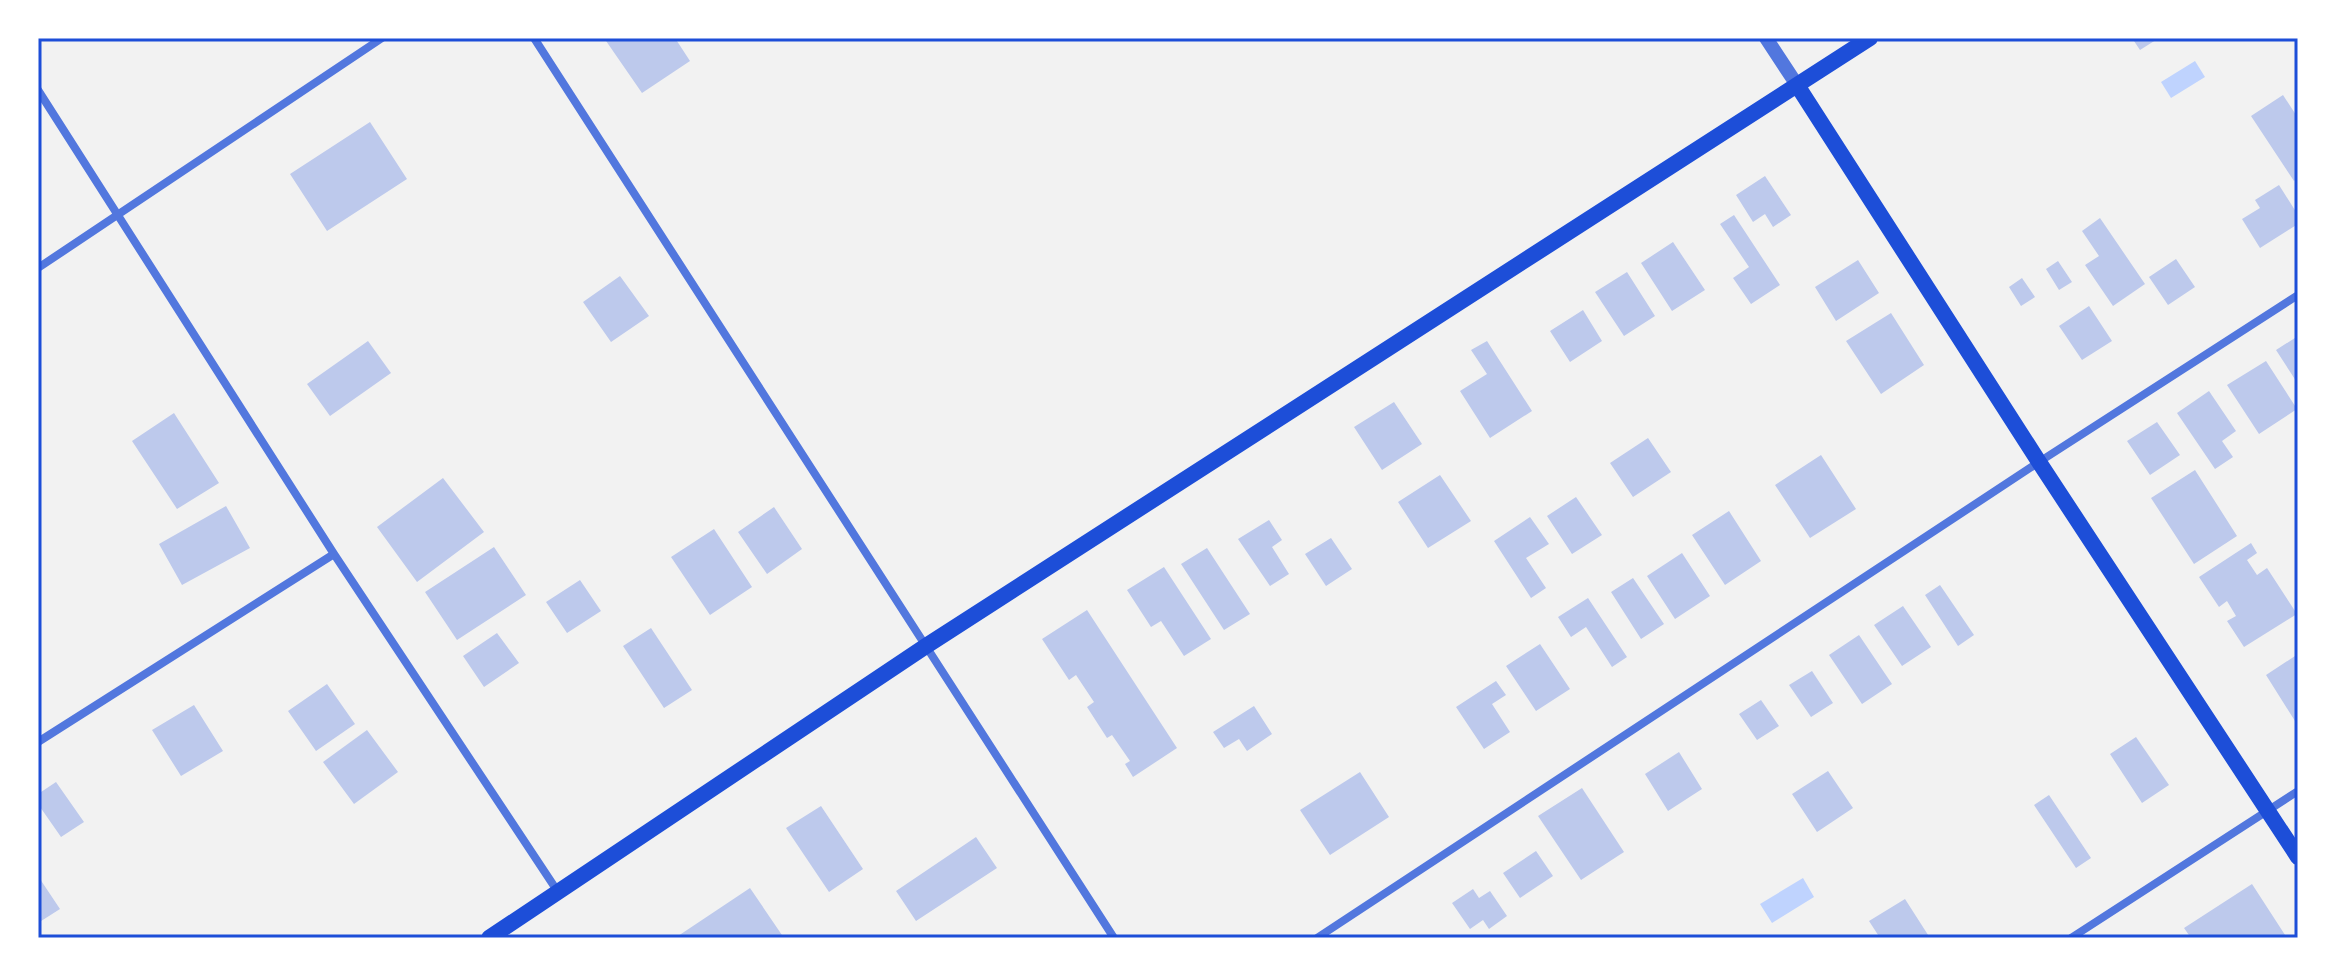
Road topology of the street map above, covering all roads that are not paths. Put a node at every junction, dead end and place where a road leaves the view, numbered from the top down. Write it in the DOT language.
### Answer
graph roads {
  1 [pos="382,38"];
  2 [pos="534,38"];
  3 [pos="1766,38"];
  4 [pos="1870,38"];
  5 [pos="1797,85"];
  6 [pos="38,90"];
  7 [pos="120,215"];
  8 [pos="38,268"];
  9 [pos="2298,295"];
  10 [pos="2039,462"];
  11 [pos="334,554"];
  12 [pos="926,646"];
  13 [pos="38,742"];
  14 [pos="2298,791"];
  15 [pos="2268,810"];
  16 [pos="2298,857"];
  17 [pos="558,892"];
  18 [pos="489,938"];
  19 [pos="1114,938"];
  20 [pos="1317,938"];
  21 [pos="2071,938"];
  1 -- 7 [label="street"];
  2 -- 12 [label="street"];
  3 -- 5 [label="street"];
  4 -- 5 [label="main road"];
  5 -- 10 [label="main road"];
  5 -- 12 [label="main road"];
  6 -- 7 [label="street"];
  7 -- 8 [label="street"];
  7 -- 11 [label="street"];
  9 -- 10 [label="street"];
  10 -- 15 [label="main road"];
  10 -- 20 [label="street"];
  11 -- 13 [label="street"];
  11 -- 17 [label="street"];
  12 -- 17 [label="main road"];
  12 -- 19 [label="street"];
  14 -- 15 [label="street"];
  15 -- 16 [label="main road"];
  15 -- 21 [label="street"];
  17 -- 18 [label="main road"];
}
